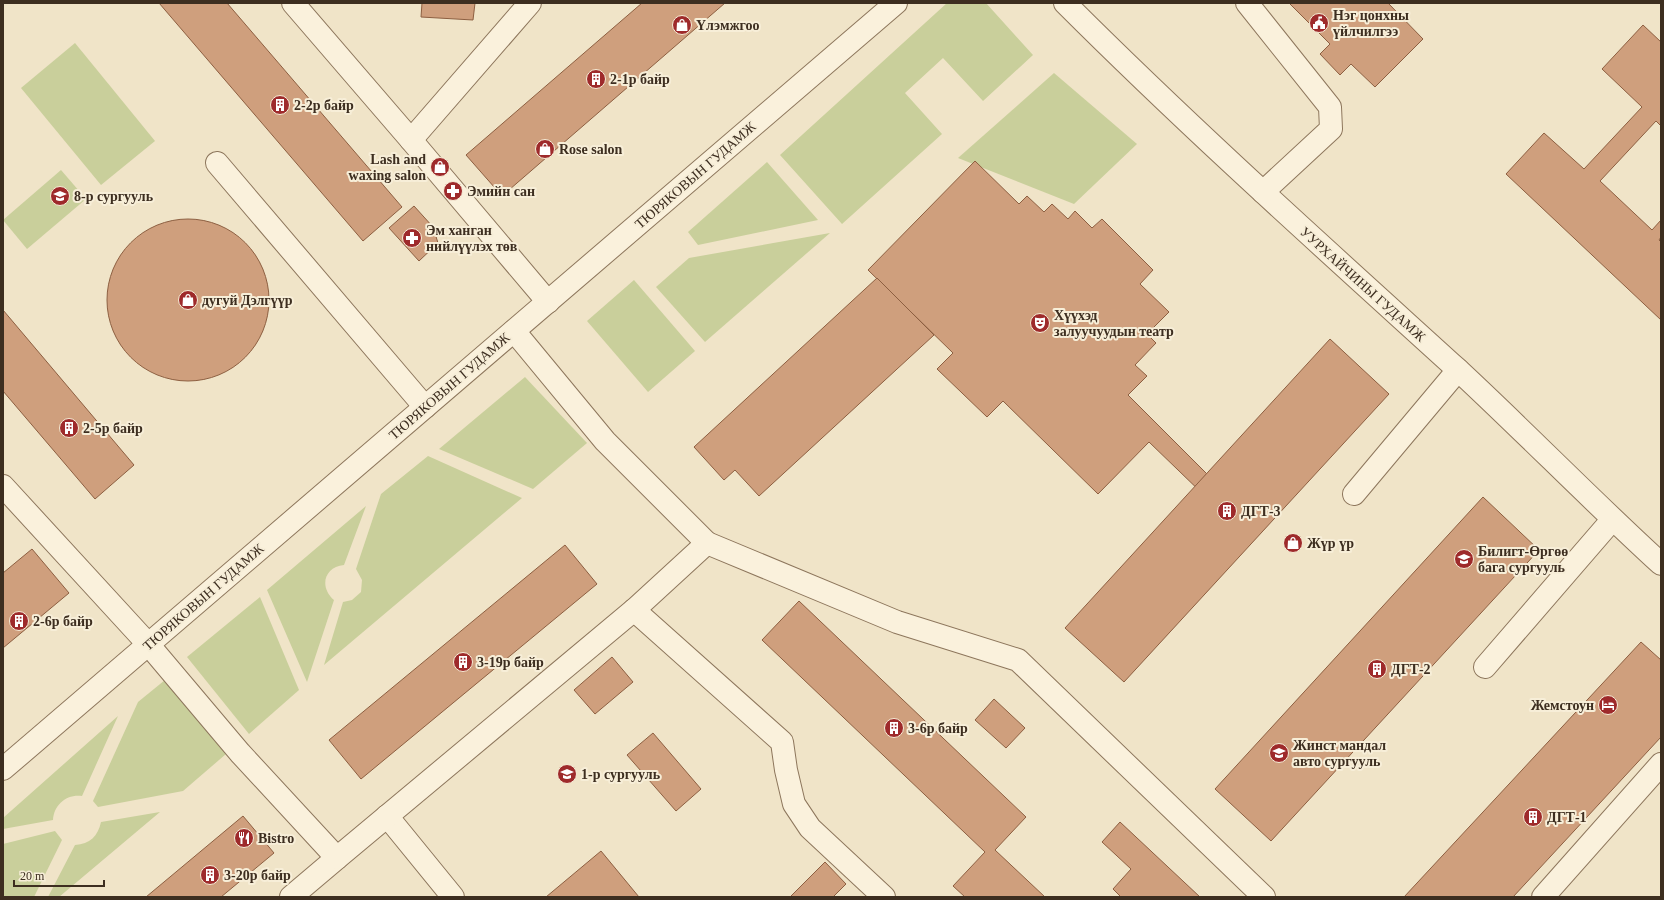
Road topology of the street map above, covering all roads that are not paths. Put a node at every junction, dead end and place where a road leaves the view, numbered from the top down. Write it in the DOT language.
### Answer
graph roads {
  1 [pos="293,3"];
  2 [pos="530,3"];
  3 [pos="896,3"];
  4 [pos="1065,3"];
  5 [pos="1246,3"];
  6 [pos="411,140"];
  7 [pos="216,162"];
  8 [pos="1263,192"];
  9 [pos="548,302"];
  10 [pos="514,331"];
  11 [pos="1458,370"];
  12 [pos="425,407"];
  13 [pos="3,486"];
  14 [pos="1354,494"];
  15 [pos="1612,520"];
  16 [pos="707,543"];
  17 [pos="1661,564"];
  18 [pos="634,610"];
  19 [pos="148,644"];
  20 [pos="1485,667"];
  21 [pos="1661,764"];
  22 [pos="3,769"];
  23 [pos="387,816"];
  24 [pos="337,858"];
  25 [pos="291,897"];
  26 [pos="453,897"];
  27 [pos="884,897"];
  28 [pos="1264,897"];
  29 [pos="1543,897"];
  1 -- 6 [label="street"];
  2 -- 6 [label="street"];
  3 -- 9 [label="street, ТЮРЯКОВЫН ГУДАМЖ"];
  4 -- 8 [label="street, УУРХАЙЧИНЫ ГУДАМЖ"];
  5 -- 8 [label="street"];
  6 -- 9 [label="street"];
  7 -- 12 [label="street"];
  8 -- 11 [label="street, УУРХАЙЧИНЫ ГУДАМЖ"];
  9 -- 10 [label="street, ТЮРЯКОВЫН ГУДАМЖ"];
  10 -- 12 [label="street, ТЮРЯКОВЫН ГУДАМЖ"];
  10 -- 16 [label="street"];
  11 -- 14 [label="street"];
  11 -- 15 [label="street, УУРХАЙЧИНЫ ГУДАМЖ"];
  12 -- 19 [label="street, ТЮРЯКОВЫН ГУДАМЖ"];
  13 -- 19 [label="street"];
  15 -- 17 [label="street, УУРХАЙЧИНЫ ГУДАМЖ"];
  15 -- 20 [label="street"];
  16 -- 18 [label="street"];
  16 -- 28 [label="street"];
  18 -- 23 [label="street"];
  18 -- 27 [label="street"];
  19 -- 22 [label="street, ТЮРЯКОВЫН ГУДАМЖ"];
  19 -- 24 [label="street"];
  21 -- 29 [label="street"];
  23 -- 24 [label="street"];
  23 -- 26 [label="street"];
  24 -- 25 [label="street"];
}
